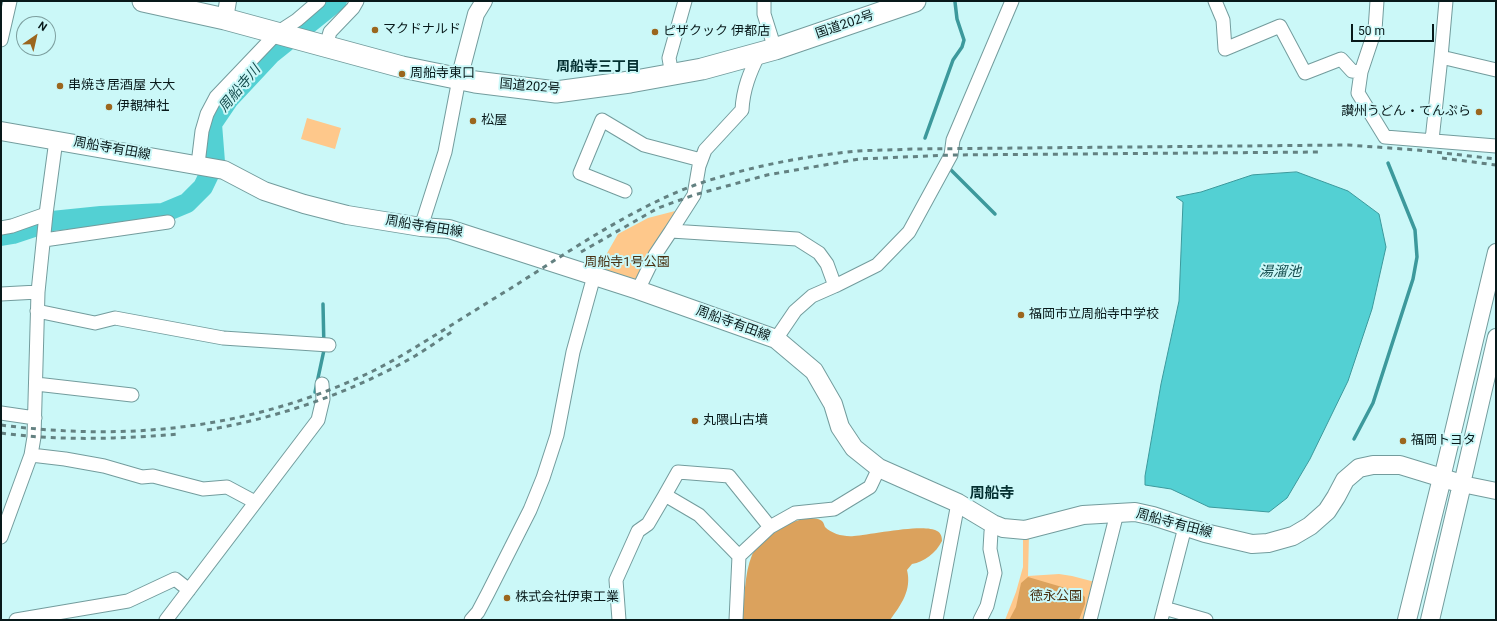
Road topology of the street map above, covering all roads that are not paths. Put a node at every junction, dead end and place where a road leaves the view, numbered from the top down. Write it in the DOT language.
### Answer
graph roads {
  1 [pos="10,1"];
  2 [pos="143,1"];
  3 [pos="320,1"];
  4 [pos="357,1"];
  5 [pos="484,1"];
  6 [pos="685,1"];
  7 [pos="764,1"];
  8 [pos="914,1"];
  9 [pos="1012,1"];
  10 [pos="1215,1"];
  11 [pos="1377,1"];
  12 [pos="1446,1"];
  13 [pos="227,10"];
  14 [pos="282,35"];
  15 [pos="1,40"];
  16 [pos="319,44"];
  17 [pos="767,51"];
  18 [pos="1441,57"];
  19 [pos="1496,70"];
  20 [pos="1361,72"];
  21 [pos="672,75"];
  22 [pos="459,79"];
  23 [pos="1,131"];
  24 [pos="56,140"];
  25 [pos="1432,140"];
  26 [pos="1496,146"];
  27 [pos="701,160"];
  28 [pos="198,164"];
  29 [pos="625,191"];
  30 [pos="46,214"];
  31 [pos="168,222"];
  32 [pos="421,226"];
  33 [pos="1,228"];
  34 [pos="671,231"];
  35 [pos="44,236"];
  36 [pos="1496,252"];
  37 [pos="594,276"];
  38 [pos="835,286"];
  39 [pos="638,290"];
  40 [pos="38,292"];
  41 [pos="1,294"];
  42 [pos="37,311"];
  43 [pos="1496,337"];
  44 [pos="776,339"];
  45 [pos="325,345"];
  46 [pos="36,384"];
  47 [pos="322,384"];
  48 [pos="132,395"];
  49 [pos="1,413"];
  50 [pos="35,418"];
  51 [pos="31,455"];
  52 [pos="879,468"];
  53 [pos="1442,478"];
  54 [pos="1462,484"];
  55 [pos="1496,490"];
  56 [pos="665,494"];
  57 [pos="255,502"];
  58 [pos="958,503"];
  59 [pos="1117,513"];
  60 [pos="5,514"];
  61 [pos="993,524"];
  62 [pos="770,527"];
  63 [pos="1186,527"];
  64 [pos="1,537"];
  65 [pos="739,556"];
  66 [pos="189,590"];
  67 [pos="1162,614"];
  68 [pos="16,620"];
  69 [pos="166,620"];
  70 [pos="471,620"];
  71 [pos="619,620"];
  72 [pos="736,620"];
  73 [pos="936,620"];
  74 [pos="980,620"];
  75 [pos="1090,620"];
  76 [pos="1206,620"];
  77 [pos="1407,620"];
  78 [pos="1430,620"];
  1 -- 15 [label="street"];
  2 -- 13 [label="highway, 国道202号"];
  3 -- 14 [label="street"];
  4 -- 16 [label="street"];
  5 -- 22 [label="street"];
  6 -- 21 [label="street"];
  7 -- 17 [label="street"];
  8 -- 17 [label="highway, 国道202号"];
  9 -- 38 [label="street"];
  10 -- 20 [label="street"];
  11 -- 20 [label="street"];
  12 -- 18 [label="street"];
  13 -- 14 [label="highway, 国道202号"];
  14 -- 16 [label="highway, 国道202号"];
  14 -- 28 [label="street"];
  16 -- 22 [label="highway, 国道202号"];
  17 -- 21 [label="highway, 国道202号"];
  17 -- 27 [label="street"];
  18 -- 19 [label="street"];
  18 -- 25 [label="street"];
  20 -- 25 [label="street"];
  21 -- 22 [label="highway, 国道202号"];
  22 -- 32 [label="street"];
  23 -- 24 [label="main road, 周船寺有田線"];
  24 -- 28 [label="main road, 周船寺有田線"];
  24 -- 30 [label="street"];
  25 -- 26 [label="street"];
  27 -- 29 [label="street"];
  27 -- 34 [label="street"];
  28 -- 32 [label="main road, 周船寺有田線"];
  30 -- 33 [label="street"];
  30 -- 35 [label="street"];
  31 -- 35 [label="street"];
  32 -- 37 [label="main road, 周船寺有田線"];
  34 -- 38 [label="street"];
  34 -- 39 [label="street"];
  35 -- 40 [label="street"];
  36 -- 53 [label="street"];
  37 -- 39 [label="main road, 周船寺有田線"];
  37 -- 70 [label="street"];
  38 -- 44 [label="street"];
  39 -- 44 [label="main road, 周船寺有田線"];
  40 -- 41 [label="street"];
  40 -- 42 [label="street"];
  42 -- 45 [label="street"];
  42 -- 46 [label="street"];
  43 -- 54 [label="street"];
  44 -- 52 [label="main road, 周船寺有田線"];
  46 -- 48 [label="street"];
  46 -- 50 [label="street"];
  47 -- 57 [label="street"];
  49 -- 50 [label="street"];
  50 -- 51 [label="street"];
  51 -- 57 [label="street"];
  51 -- 60 [label="street"];
  52 -- 58 [label="main road, 周船寺有田線"];
  52 -- 62 [label="street"];
  53 -- 54 [label="main road, 周船寺有田線"];
  53 -- 63 [label="main road, 周船寺有田線"];
  53 -- 77 [label="main road"];
  54 -- 55 [label="street"];
  54 -- 78 [label="main road"];
  56 -- 62 [label="street"];
  56 -- 65 [label="street"];
  56 -- 71 [label="street"];
  57 -- 66 [label="street"];
  58 -- 61 [label="main road, 周船寺有田線"];
  58 -- 73 [label="street"];
  59 -- 61 [label="main road, 周船寺有田線"];
  59 -- 63 [label="main road, 周船寺有田線"];
  59 -- 75 [label="street"];
  60 -- 64 [label="street"];
  61 -- 74 [label="street"];
  62 -- 65 [label="street"];
  63 -- 67 [label="street"];
  65 -- 72 [label="street"];
  66 -- 68 [label="street"];
  66 -- 69 [label="street"];
  67 -- 76 [label="street"];
}
